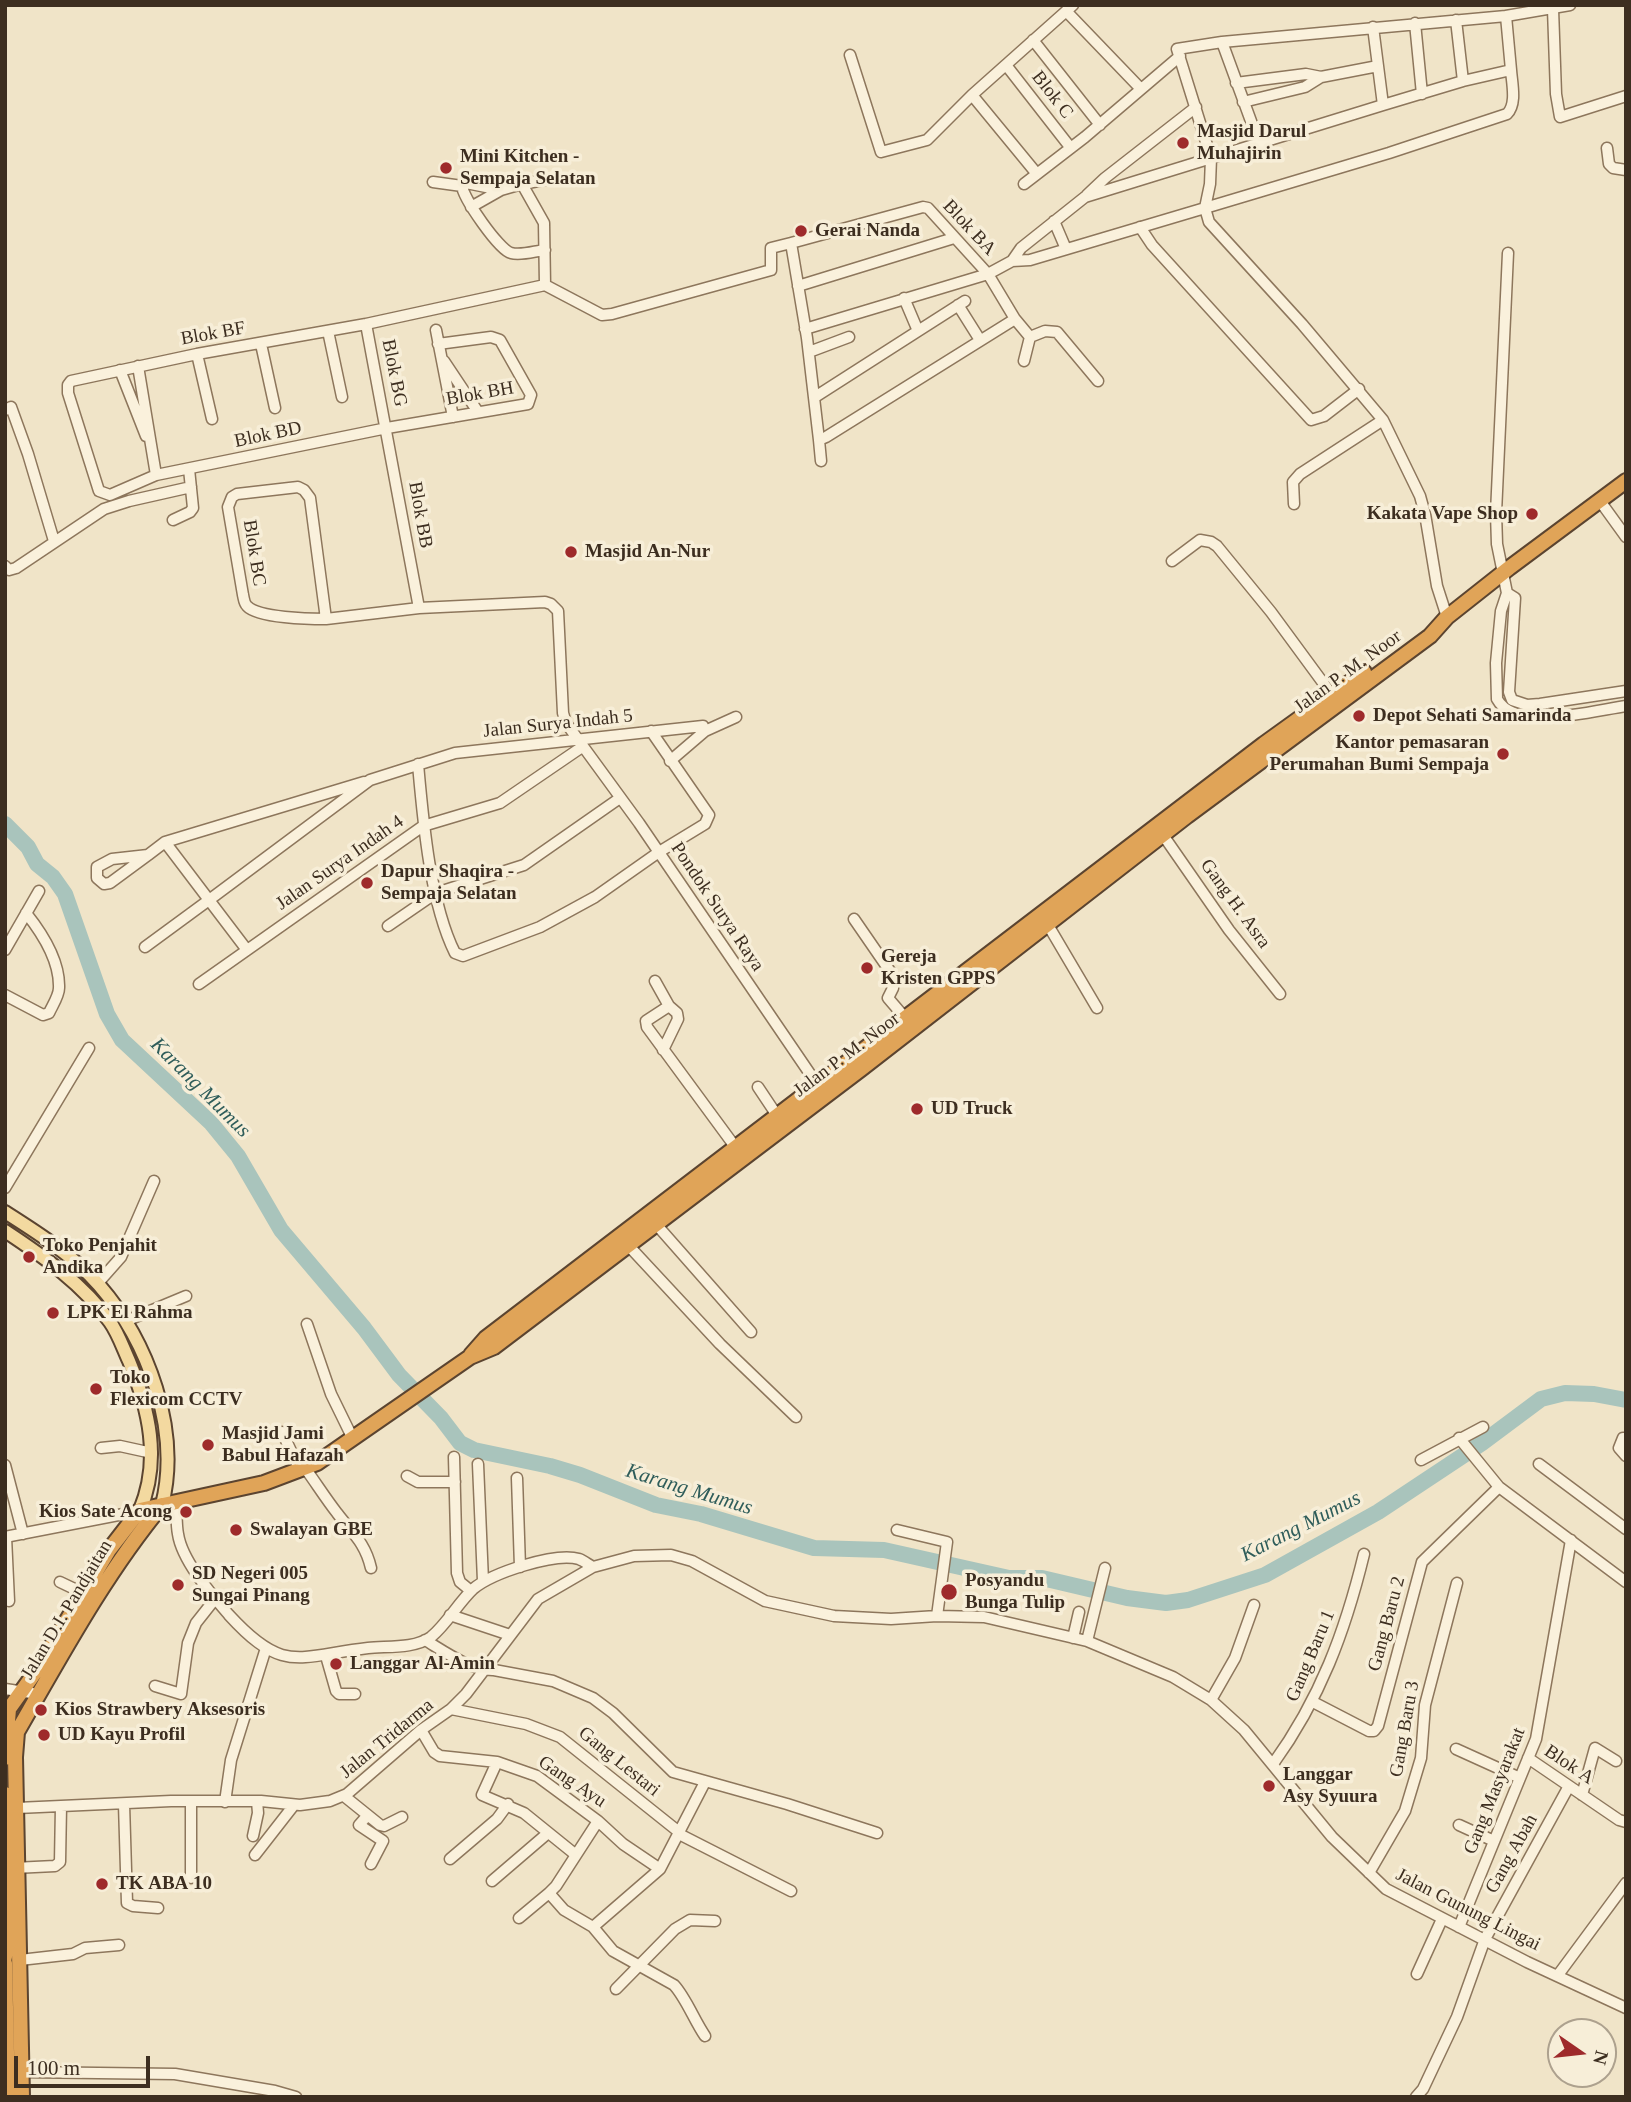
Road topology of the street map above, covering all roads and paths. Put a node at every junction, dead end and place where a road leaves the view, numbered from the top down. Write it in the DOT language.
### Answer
graph roads {
  1 [pos="1570,5"];
  2 [pos="1070,8"];
  3 [pos="1553,9"];
  4 [pos="1506,16"];
  5 [pos="1456,20"];
  6 [pos="1415,23"];
  7 [pos="1373,27"];
  8 [pos="1033,40"];
  9 [pos="1222,42"];
  10 [pos="850,55"];
  11 [pos="1180,56"];
  12 [pos="1006,65"];
  13 [pos="1378,66"];
  14 [pos="1511,70"];
  15 [pos="1321,77"];
  16 [pos="1463,81"];
  17 [pos="1236,83"];
  18 [pos="1141,89"];
  19 [pos="1422,94"];
  20 [pos="972,95"];
  21 [pos="1626,96"];
  22 [pos="1243,102"];
  23 [pos="1383,105"];
  24 [pos="1196,107"];
  25 [pos="1100,125"];
  26 [pos="1259,143"];
  27 [pos="1070,147"];
  28 [pos="1607,148"];
  29 [pos="1212,158"];
  30 [pos="1626,170"];
  31 [pos="1037,174"];
  32 [pos="550,179"];
  33 [pos="432,182"];
  34 [pos="522,184"];
  35 [pos="1024,184"];
  36 [pos="462,186"];
  37 [pos="501,190"];
  38 [pos="1085,197"];
  39 [pos="471,206"];
  40 [pos="1207,214"];
  41 [pos="1054,221"];
  42 [pos="1142,231"];
  43 [pos="954,238"];
  44 [pos="791,243"];
  45 [pos="1066,249"];
  46 [pos="545,250"];
  47 [pos="1508,253"];
  48 [pos="1012,261"];
  49 [pos="992,281"];
  50 [pos="545,285"];
  51 [pos="798,286"];
  52 [pos="906,302"];
  53 [pos="1015,319"];
  54 [pos="366,324"];
  55 [pos="436,330"];
  56 [pos="328,331"];
  57 [pos="918,331"];
  58 [pos="849,337"];
  59 [pos="1030,337"];
  60 [pos="980,340"];
  61 [pos="807,342"];
  62 [pos="261,344"];
  63 [pos="439,344"];
  64 [pos="197,354"];
  65 [pos="441,356"];
  66 [pos="1024,360"];
  67 [pos="138,366"];
  68 [pos="120,370"];
  69 [pos="1098,381"];
  70 [pos="68,385"];
  71 [pos="1359,388"];
  72 [pos="342,397"];
  73 [pos="815,397"];
  74 [pos="275,408"];
  75 [pos="5,410"];
  76 [pos="478,412"];
  77 [pos="453,417"];
  78 [pos="212,419"];
  79 [pos="1383,420"];
  80 [pos="387,428"];
  81 [pos="819,440"];
  82 [pos="149,443"];
  83 [pos="821,461"];
  84 [pos="189,469"];
  85 [pos="156,475"];
  86 [pos="1626,481"];
  87 [pos="191,493"];
  88 [pos="1600,501"];
  89 [pos="1294,504"];
  90 [pos="173,520"];
  91 [pos="1626,537"];
  92 [pos="54,541"];
  93 [pos="1172,561"];
  94 [pos="5,566"];
  95 [pos="1504,571"];
  96 [pos="1507,593"];
  97 [pos="419,608"];
  98 [pos="326,619"];
  99 [pos="1444,620"];
  100 [pos="1626,691"];
  101 [pos="1332,695"];
  102 [pos="1510,705"];
  103 [pos="1626,706"];
  104 [pos="1317,713"];
  105 [pos="736,718"];
  106 [pos="651,731"];
  107 [pos="705,731"];
  108 [pos="580,744"];
  109 [pos="670,761"];
  110 [pos="418,764"];
  111 [pos="370,780"];
  112 [pos="620,798"];
  113 [pos="423,826"];
  114 [pos="1163,835"];
  115 [pos="165,842"];
  116 [pos="659,852"];
  117 [pos="148,855"];
  118 [pos="39,891"];
  119 [pos="436,893"];
  120 [pos="209,900"];
  121 [pos="26,913"];
  122 [pos="853,919"];
  123 [pos="1043,924"];
  124 [pos="388,926"];
  125 [pos="145,947"];
  126 [pos="5,950"];
  127 [pos="247,950"];
  128 [pos="655,981"];
  129 [pos="199,984"];
  130 [pos="1280,994"];
  131 [pos="5,995"];
  132 [pos="670,1006"];
  133 [pos="1097,1008"];
  134 [pos="906,1019"];
  135 [pos="89,1048"];
  136 [pos="663,1050"];
  137 [pos="758,1087"];
  138 [pos="822,1091"];
  139 [pos="778,1117"];
  140 [pos="736,1148"];
  141 [pos="154,1181"];
  142 [pos="5,1188"];
  143 [pos="5,1212"];
  144 [pos="655,1219"];
  145 [pos="5,1231"];
  146 [pos="627,1244"];
  147 [pos="98,1283"];
  148 [pos="186,1296"];
  149 [pos="126,1321"];
  150 [pos="307,1324"];
  151 [pos="751,1332"];
  152 [pos="470,1357"];
  153 [pos="796,1418"];
  154 [pos="1483,1427"];
  155 [pos="282,1432"];
  156 [pos="1626,1438"];
  157 [pos="353,1439"];
  158 [pos="1461,1440"];
  159 [pos="101,1448"];
  160 [pos="152,1453"];
  161 [pos="1626,1456"];
  162 [pos="454,1457"];
  163 [pos="1421,1460"];
  164 [pos="478,1464"];
  165 [pos="1539,1464"];
  166 [pos="5,1465"];
  167 [pos="303,1469"];
  168 [pos="407,1476"];
  169 [pos="517,1478"];
  170 [pos="455,1482"];
  171 [pos="1499,1487"];
  172 [pos="169,1503"];
  173 [pos="140,1510"];
  174 [pos="1626,1529"];
  175 [pos="897,1530"];
  176 [pos="23,1534"];
  177 [pos="6,1537"];
  178 [pos="1571,1541"];
  179 [pos="1364,1554"];
  180 [pos="520,1567"];
  181 [pos="593,1567"];
  182 [pos="372,1568"];
  183 [pos="1105,1571"];
  184 [pos="483,1581"];
  185 [pos="60,1582"];
  186 [pos="1626,1582"];
  187 [pos="1458,1583"];
  188 [pos="471,1591"];
  189 [pos="83,1593"];
  190 [pos="215,1599"];
  191 [pos="9,1601"];
  192 [pos="1254,1605"];
  193 [pos="1079,1612"];
  194 [pos="450,1615"];
  195 [pos="937,1616"];
  196 [pos="510,1635"];
  197 [pos="1073,1638"];
  198 [pos="425,1640"];
  199 [pos="1087,1642"];
  200 [pos="266,1648"];
  201 [pos="326,1656"];
  202 [pos="484,1671"];
  203 [pos="155,1686"];
  204 [pos="5,1689"];
  205 [pos="22,1691"];
  206 [pos="355,1694"];
  207 [pos="38,1695"];
  208 [pos="1211,1700"];
  209 [pos="1313,1702"];
  210 [pos="7,1709"];
  211 [pos="451,1709"];
  212 [pos="29,1712"];
  213 [pos="421,1730"];
  214 [pos="1456,1749"];
  215 [pos="5,1758"];
  216 [pos="1528,1758"];
  217 [pos="1616,1761"];
  218 [pos="497,1762"];
  219 [pos="1273,1764"];
  220 [pos="1520,1778"];
  221 [pos="705,1782"];
  222 [pos="1569,1786"];
  223 [pos="5,1794"];
  224 [pos="1583,1795"];
  225 [pos="344,1796"];
  226 [pos="257,1801"];
  227 [pos="191,1802"];
  228 [pos="225,1802"];
  229 [pos="124,1804"];
  230 [pos="508,1804"];
  231 [pos="294,1805"];
  232 [pos="61,1806"];
  233 [pos="17,1808"];
  234 [pos="367,1816"];
  235 [pos="402,1817"];
  236 [pos="598,1821"];
  237 [pos="1626,1822"];
  238 [pos="6,1823"];
  239 [pos="1459,1825"];
  240 [pos="548,1832"];
  241 [pos="679,1833"];
  242 [pos="877,1833"];
  243 [pos="253,1836"];
  244 [pos="1494,1841"];
  245 [pos="576,1854"];
  246 [pos="256,1855"];
  247 [pos="450,1859"];
  248 [pos="370,1864"];
  249 [pos="13,1868"];
  250 [pos="660,1869"];
  251 [pos="1369,1873"];
  252 [pos="191,1878"];
  253 [pos="492,1881"];
  254 [pos="1626,1883"];
  255 [pos="791,1891"];
  256 [pos="549,1893"];
  257 [pos="158,1908"];
  258 [pos="519,1918"];
  259 [pos="1442,1919"];
  260 [pos="715,1921"];
  261 [pos="593,1927"];
  262 [pos="1459,1927"];
  263 [pos="1485,1939"];
  264 [pos="6,1944"];
  265 [pos="118,1945"];
  266 [pos="10,1960"];
  267 [pos="640,1965"];
  268 [pos="1417,1974"];
  269 [pos="1558,1975"];
  270 [pos="616,1989"];
  271 [pos="5,1997"];
  272 [pos="1626,2008"];
  273 [pos="705,2036"];
  274 [pos="7,2063"];
  275 [pos="21,2071"];
  276 [pos="8,2097"];
  277 [pos="22,2097"];
  278 [pos="296,2097"];
  279 [pos="1416,2097"];
  1 -- 3 [label="street"];
  2 -- 8 [label="street"];
  2 -- 18 [label="street"];
  3 -- 4 [label="street"];
  3 -- 21 [label="street"];
  4 -- 5 [label="street"];
  4 -- 14 [label="street"];
  5 -- 6 [label="street"];
  5 -- 16 [label="street"];
  6 -- 7 [label="street"];
  6 -- 19 [label="street"];
  7 -- 9 [label="street"];
  7 -- 13 [label="street"];
  8 -- 12 [label="street"];
  8 -- 25 [label="street"];
  9 -- 11 [label="street"];
  9 -- 17 [label="street"];
  10 -- 20 [label="street"];
  11 -- 18 [label="street"];
  11 -- 24 [label="street"];
  12 -- 20 [label="street"];
  12 -- 27 [label="street, Blok C"];
  13 -- 15 [label="street"];
  13 -- 23 [label="street"];
  14 -- 16 [label="street"];
  14 -- 40 [label="street"];
  15 -- 17 [label="street"];
  15 -- 22 [label="street"];
  16 -- 19 [label="street"];
  17 -- 22 [label="street"];
  18 -- 25 [label="street"];
  19 -- 23 [label="street"];
  20 -- 31 [label="street"];
  22 -- 26 [label="street"];
  23 -- 26 [label="street"];
  24 -- 29 [label="street"];
  24 -- 38 [label="street"];
  25 -- 27 [label="street"];
  26 -- 29 [label="street"];
  27 -- 31 [label="street"];
  28 -- 30 [label="street"];
  29 -- 38 [label="street"];
  29 -- 40 [label="street"];
  31 -- 35 [label="street"];
  32 -- 34 [label="street"];
  33 -- 36 [label="street"];
  34 -- 37 [label="street"];
  34 -- 46 [label="street"];
  36 -- 37 [label="street"];
  36 -- 39 [label="street"];
  37 -- 39 [label="street"];
  38 -- 41 [label="street"];
  39 -- 46 [label="street"];
  40 -- 42 [label="street"];
  40 -- 71 [label="street"];
  41 -- 45 [label="street"];
  41 -- 48 [label="street"];
  42 -- 45 [label="street"];
  42 -- 71 [label="street"];
  43 -- 44 [label="street, Blok BA"];
  43 -- 49 [label="street, Blok BA"];
  43 -- 51 [label="street"];
  44 -- 50 [label="street"];
  44 -- 51 [label="street"];
  45 -- 48 [label="street"];
  46 -- 50 [label="street"];
  47 -- 95 [label="street"];
  48 -- 49 [label="street"];
  49 -- 52 [label="street"];
  49 -- 53 [label="street, Blok BA"];
  50 -- 54 [label="street, Blok BF"];
  51 -- 61 [label="street"];
  52 -- 57 [label="street"];
  52 -- 61 [label="street"];
  53 -- 59 [label="street, Blok BA"];
  53 -- 60 [label="street"];
  54 -- 56 [label="street, Blok BF"];
  54 -- 80 [label="street, Blok BG"];
  55 -- 63 [label="street"];
  56 -- 62 [label="street, Blok BF"];
  56 -- 72 [label="street"];
  57 -- 60 [label="street"];
  57 -- 73 [label="street"];
  58 -- 61 [label="street"];
  59 -- 66 [label="street"];
  59 -- 69 [label="street"];
  60 -- 81 [label="street"];
  61 -- 73 [label="street"];
  62 -- 64 [label="street, Blok BF"];
  62 -- 74 [label="street"];
  63 -- 65 [label="street"];
  63 -- 76 [label="street, Blok BH"];
  64 -- 67 [label="street, Blok BF"];
  64 -- 78 [label="street"];
  65 -- 76 [label="street"];
  65 -- 77 [label="street"];
  67 -- 68 [label="street, Blok BF"];
  67 -- 82 [label="street"];
  68 -- 70 [label="street, Blok BF"];
  68 -- 82 [label="street"];
  70 -- 85 [label="street, Blok BD"];
  71 -- 79 [label="street"];
  73 -- 81 [label="street"];
  75 -- 92 [label="street"];
  76 -- 77 [label="street, Blok BH"];
  77 -- 80 [label="street, Blok BH"];
  79 -- 89 [label="street"];
  79 -- 99 [label="street"];
  80 -- 84 [label="street, Blok BD"];
  80 -- 97 [label="street, Blok BB"];
  81 -- 83 [label="street"];
  82 -- 85 [label="street"];
  84 -- 85 [label="street, Blok BD"];
  84 -- 87 [label="street"];
  86 -- 88 [label="highway, Jalan P. M. Noor"];
  87 -- 90 [label="street"];
  87 -- 92 [label="street"];
  88 -- 91 [label="street"];
  88 -- 95 [label="highway, Jalan P. M. Noor"];
  92 -- 94 [label="street"];
  93 -- 101 [label="street"];
  95 -- 96 [label="street"];
  95 -- 99 [label="highway, Jalan P. M. Noor"];
  96 -- 102 [label="street"];
  96 -- 102 [label="street"];
  97 -- 98 [label="street, Blok BC"];
  97 -- 108 [label="street, Blok BC"];
  98 -- 98 [label="street, Blok BC"];
  99 -- 101 [label="highway, Jalan P. M. Noor"];
  99 -- 104 [label="highway, Jalan P. M. Noor"];
  100 -- 102 [label="street"];
  101 -- 104 [label="highway, Jalan P. M. Noor"];
  102 -- 103 [label="street"];
  104 -- 114 [label="highway, Jalan P. M. Noor"];
  104 -- 123 [label="highway, Jalan P. M. Noor"];
  105 -- 107 [label="street"];
  106 -- 107 [label="street, Jalan Surya Indah 5"];
  106 -- 108 [label="street, Jalan Surya Indah 5"];
  106 -- 109 [label="street"];
  107 -- 109 [label="street"];
  108 -- 110 [label="street, Jalan Surya Indah 5"];
  108 -- 112 [label="street, Pondok Surya Raya"];
  108 -- 113 [label="street, Jalan Surya Indah 4"];
  109 -- 116 [label="street"];
  110 -- 111 [label="street, Jalan Surya Indah 5"];
  110 -- 113 [label="street"];
  111 -- 115 [label="street, Jalan Surya Indah 5"];
  111 -- 120 [label="street, Jalan Surya Indah 5"];
  112 -- 116 [label="street, Pondok Surya Raya"];
  112 -- 119 [label="street"];
  113 -- 119 [label="street"];
  113 -- 127 [label="street, Jalan Surya Indah 4"];
  114 -- 123 [label="highway, Jalan P. M. Noor"];
  114 -- 130 [label="street, Gang H. Asra"];
  115 -- 117 [label="street"];
  115 -- 120 [label="street"];
  116 -- 119 [label="street"];
  116 -- 138 [label="street, Pondok Surya Raya"];
  117 -- 117 [label="street"];
  118 -- 121 [label="street"];
  119 -- 124 [label="street"];
  120 -- 125 [label="street, Jalan Surya Indah 5"];
  120 -- 127 [label="street"];
  121 -- 126 [label="street"];
  121 -- 131 [label="street"];
  122 -- 134 [label="street"];
  123 -- 133 [label="street"];
  123 -- 134 [label="highway, Jalan P. M. Noor"];
  123 -- 138 [label="highway, Jalan P. M. Noor"];
  127 -- 129 [label="street, Jalan Surya Indah 4"];
  128 -- 132 [label="street"];
  132 -- 136 [label="street"];
  132 -- 136 [label="street"];
  134 -- 138 [label="highway, Jalan P. M. Noor"];
  135 -- 142 [label="street"];
  136 -- 140 [label="street"];
  137 -- 139 [label="street"];
  138 -- 139 [label="highway, Jalan P. M. Noor"];
  138 -- 144 [label="highway, Jalan P. M. Noor"];
  139 -- 140 [label="highway, Jalan P. M. Noor"];
  140 -- 144 [label="highway, Jalan P. M. Noor"];
  141 -- 147 [label="street"];
  143 -- 147 [label="main road"];
  144 -- 146 [label="highway, Jalan P. M. Noor"];
  144 -- 151 [label="street"];
  144 -- 152 [label="highway, Jalan P. M. Noor"];
  145 -- 160 [label="main road, Jalan D.I. Pandjaitan"];
  146 -- 152 [label="highway, Jalan P. M. Noor"];
  146 -- 153 [label="street"];
  147 -- 149 [label="main road"];
  148 -- 149 [label="street"];
  149 -- 172 [label="main road"];
  150 -- 157 [label="street"];
  152 -- 157 [label="highway, Jalan P. M. Noor"];
  154 -- 158 [label="street"];
  155 -- 167 [label="street"];
  156 -- 161 [label="street"];
  157 -- 167 [label="highway, Jalan P. M. Noor"];
  158 -- 163 [label="street"];
  158 -- 171 [label="street"];
  159 -- 160 [label="street"];
  160 -- 173 [label="main road, Jalan D.I. Pandjaitan"];
  162 -- 170 [label="street"];
  164 -- 184 [label="street"];
  165 -- 174 [label="street"];
  166 -- 176 [label="street"];
  167 -- 172 [label="highway, Jalan P. M. Noor"];
  167 -- 182 [label="street"];
  168 -- 170 [label="street"];
  169 -- 180 [label="street"];
  170 -- 188 [label="street"];
  171 -- 178 [label="street"];
  171 -- 209 [label="street, Gang Baru 2"];
  172 -- 173 [label="highway, Jalan P. M. Noor"];
  172 -- 190 [label="street"];
  172 -- 207 [label="highway, Jalan D.I. Pandjaitan"];
  173 -- 176 [label="street"];
  173 -- 189 [label="highway, Jalan D.I. Pandjaitan"];
  175 -- 195 [label="street"];
  176 -- 177 [label="street"];
  177 -- 191 [label="street"];
  178 -- 186 [label="street"];
  178 -- 216 [label="street, Gang Masyarakat"];
  179 -- 209 [label="street, Gang Baru 1"];
  180 -- 181 [label="street"];
  180 -- 184 [label="street"];
  181 -- 195 [label="street, Jalan Gunung Lingai"];
  181 -- 196 [label="street, Jalan Tridarma"];
  183 -- 199 [label="street"];
  184 -- 188 [label="street"];
  185 -- 189 [label="street"];
  187 -- 251 [label="street, Gang Baru 3"];
  188 -- 194 [label="street"];
  189 -- 205 [label="highway, Jalan D.I. Pandjaitan"];
  190 -- 200 [label="street"];
  190 -- 203 [label="street"];
  192 -- 208 [label="street"];
  193 -- 197 [label="street"];
  194 -- 196 [label="street"];
  194 -- 198 [label="street"];
  195 -- 197 [label="street, Jalan Gunung Lingai"];
  196 -- 202 [label="street, Jalan Tridarma"];
  197 -- 199 [label="street, Jalan Gunung Lingai"];
  198 -- 201 [label="street"];
  198 -- 202 [label="street"];
  199 -- 208 [label="street, Jalan Gunung Lingai"];
  200 -- 201 [label="street"];
  200 -- 228 [label="street"];
  201 -- 206 [label="street"];
  202 -- 211 [label="street, Jalan Tridarma"];
  202 -- 221 [label="street"];
  204 -- 205 [label="street"];
  205 -- 207 [label="street"];
  205 -- 210 [label="highway, Jalan D.I. Pandjaitan"];
  207 -- 212 [label="highway, Jalan D.I. Pandjaitan"];
  208 -- 219 [label="street, Jalan Gunung Lingai"];
  209 -- 219 [label="street, Gang Baru 1"];
  210 -- 212 [label="street"];
  210 -- 215 [label="highway"];
  211 -- 213 [label="street, Jalan Tridarma"];
  211 -- 241 [label="street, Gang Lestari"];
  212 -- 233 [label="highway, Jalan D.I. Pandjaitan"];
  213 -- 218 [label="street, Gang Ayu"];
  213 -- 225 [label="street, Jalan Tridarma"];
  214 -- 220 [label="street"];
  216 -- 220 [label="street, Gang Masyarakat"];
  216 -- 222 [label="street, Blok A"];
  217 -- 224 [label="street"];
  218 -- 230 [label="street"];
  218 -- 236 [label="street, Gang Ayu"];
  219 -- 251 [label="street, Jalan Gunung Lingai"];
  220 -- 244 [label="street, Gang Masyarakat"];
  221 -- 241 [label="street"];
  221 -- 242 [label="street"];
  222 -- 224 [label="street, Blok A"];
  222 -- 263 [label="street, Gang Abah"];
  223 -- 238 [label="highway, Jalan D.I. Pandjaitan"];
  224 -- 237 [label="street, Blok A"];
  225 -- 231 [label="street, Jalan Tridarma"];
  225 -- 234 [label="street"];
  226 -- 228 [label="street, Jalan Tridarma"];
  226 -- 231 [label="street, Jalan Tridarma"];
  226 -- 243 [label="street"];
  227 -- 228 [label="street, Jalan Tridarma"];
  227 -- 229 [label="street, Jalan Tridarma"];
  227 -- 252 [label="street"];
  229 -- 232 [label="street, Jalan Tridarma"];
  229 -- 257 [label="street"];
  230 -- 240 [label="street"];
  230 -- 247 [label="street"];
  231 -- 246 [label="street"];
  232 -- 233 [label="street, Jalan Tridarma"];
  232 -- 249 [label="street"];
  233 -- 249 [label="highway, Jalan D.I. Pandjaitan"];
  234 -- 235 [label="street"];
  234 -- 248 [label="street"];
  236 -- 245 [label="street"];
  236 -- 250 [label="street, Gang Ayu"];
  238 -- 249 [label="highway, Jalan D.I. Pandjaitan"];
  239 -- 244 [label="street"];
  240 -- 245 [label="street"];
  240 -- 253 [label="street"];
  241 -- 250 [label="street"];
  241 -- 255 [label="street, Gang Lestari"];
  244 -- 262 [label="street, Gang Masyarakat"];
  245 -- 256 [label="street"];
  249 -- 264 [label="highway, Jalan D.I. Pandjaitan"];
  249 -- 266 [label="highway, Jalan D.I. Pandjaitan"];
  250 -- 261 [label="street"];
  251 -- 259 [label="street, Jalan Gunung Lingai"];
  254 -- 269 [label="street"];
  256 -- 258 [label="street"];
  256 -- 261 [label="street"];
  259 -- 262 [label="street, Jalan Gunung Lingai"];
  259 -- 268 [label="street"];
  260 -- 267 [label="street"];
  261 -- 267 [label="street"];
  262 -- 263 [label="street, Jalan Gunung Lingai"];
  263 -- 269 [label="street, Jalan Gunung Lingai"];
  263 -- 279 [label="street, Gang Abah"];
  264 -- 266 [label="highway, Jalan D.I. Pandjaitan"];
  265 -- 266 [label="street"];
  266 -- 271 [label="highway, Jalan D.I. Pandjaitan"];
  266 -- 275 [label="highway, Jalan D.I. Pandjaitan"];
  267 -- 270 [label="street"];
  267 -- 273 [label="street"];
  269 -- 272 [label="street, Jalan Gunung Lingai"];
  271 -- 274 [label="highway, Jalan D.I. Pandjaitan"];
  274 -- 276 [label="highway, Jalan D.I. Pandjaitan"];
  275 -- 277 [label="highway, Jalan D.I. Pandjaitan"];
  275 -- 278 [label="street"];
}
